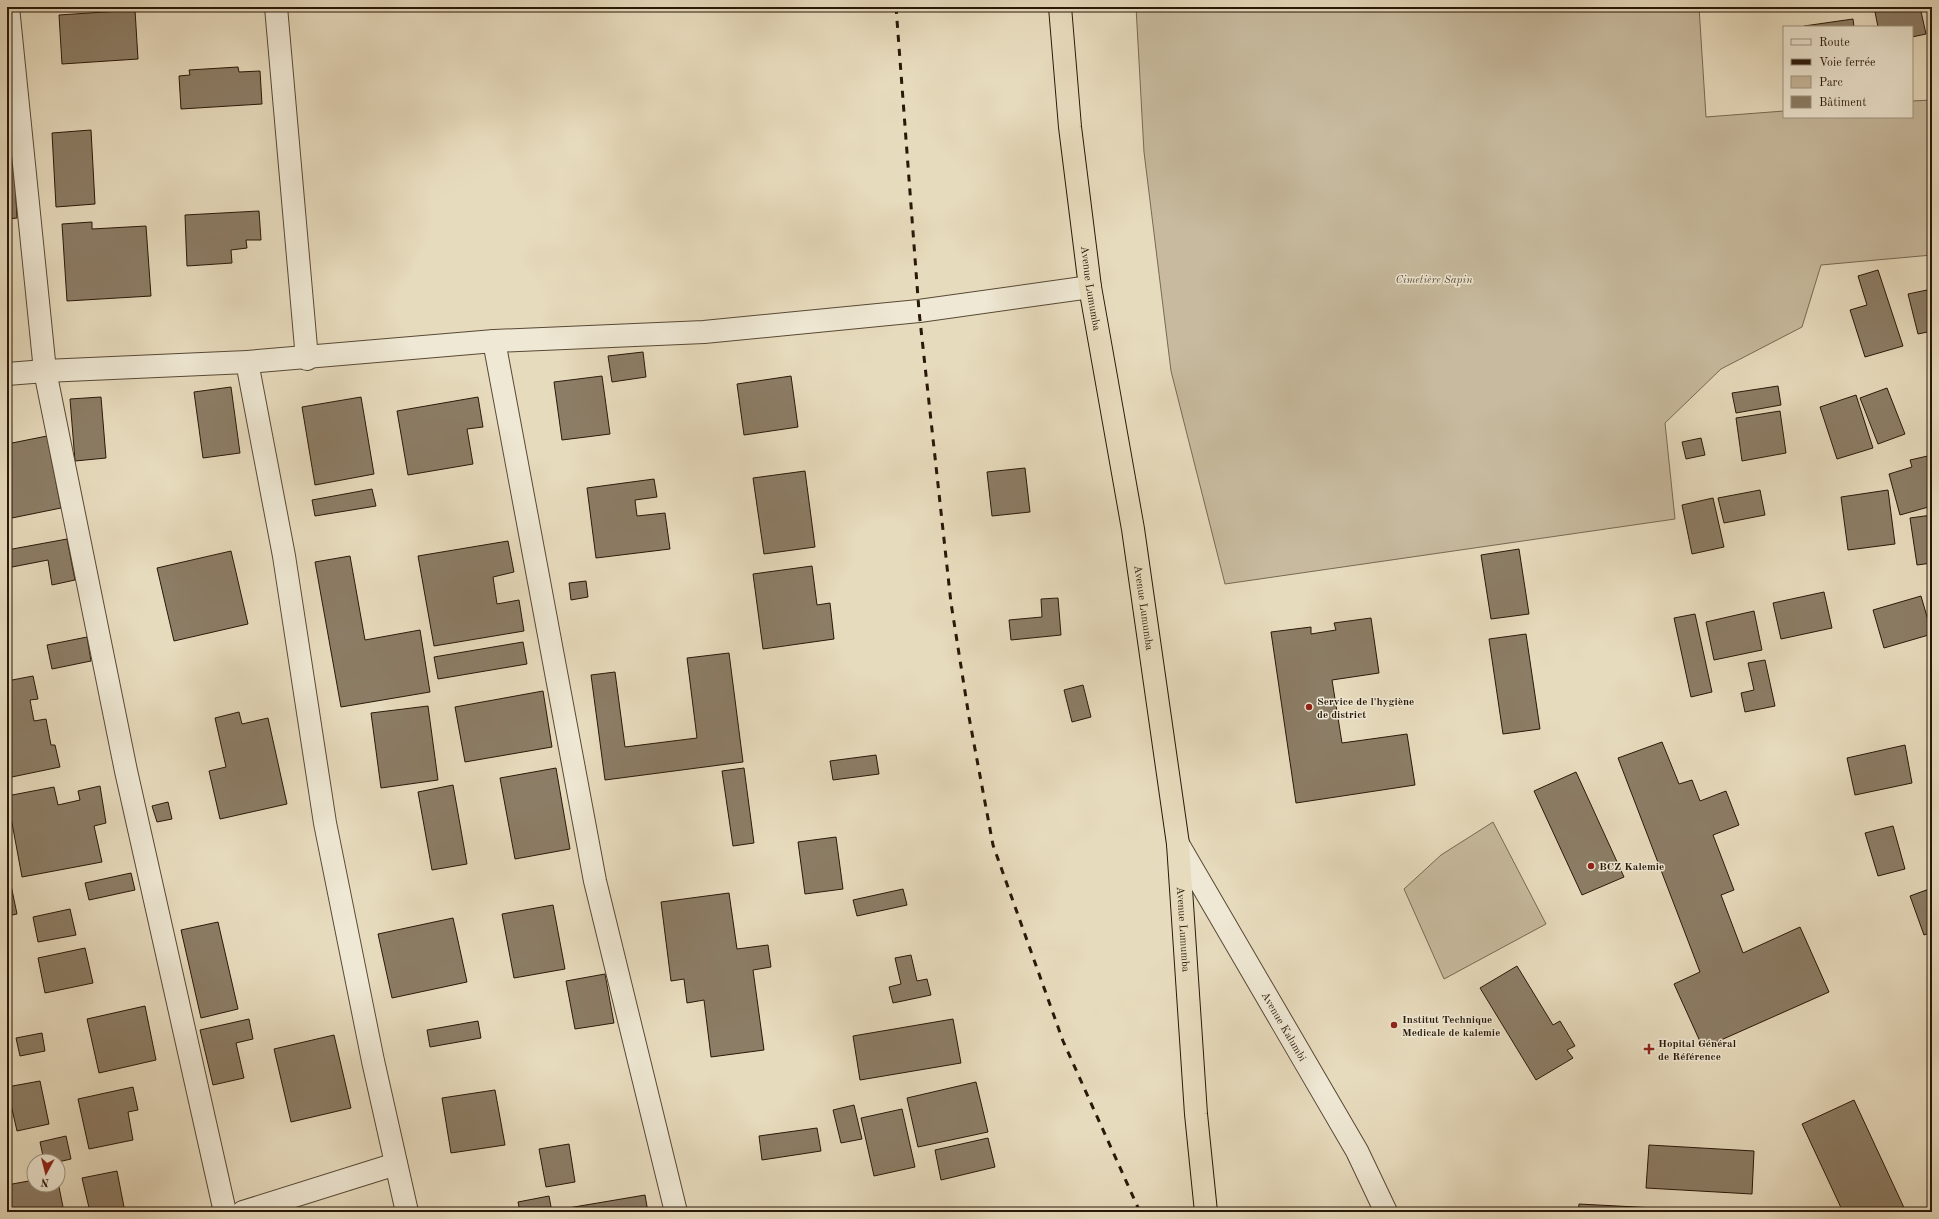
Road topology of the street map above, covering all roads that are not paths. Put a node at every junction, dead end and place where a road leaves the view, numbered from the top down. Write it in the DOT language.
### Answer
graph roads {
  1 [pos="8,7"];
  2 [pos="276,7"];
  3 [pos="1060,7"];
  4 [pos="1090,287"];
  5 [pos="494,341"];
  6 [pos="307,358"];
  7 [pos="247,362"];
  8 [pos="45,371"];
  9 [pos="7,374"];
  10 [pos="1178,844"];
  11 [pos="396,1164"];
  12 [pos="225,1212"];
  13 [pos="243,1212"];
  14 [pos="407,1212"];
  15 [pos="676,1212"];
  16 [pos="1206,1212"];
  17 [pos="1386,1212"];
  1 -- 8 [label="street"];
  2 -- 6 [label="street"];
  3 -- 4 [label="highway, Avenue Lumumba"];
  4 -- 5 [label="street"];
  4 -- 10 [label="highway, Avenue Lumumba"];
  5 -- 6 [label="street"];
  5 -- 15 [label="street"];
  6 -- 7 [label="street"];
  7 -- 8 [label="street"];
  7 -- 11 [label="street"];
  8 -- 9 [label="street"];
  8 -- 12 [label="street"];
  10 -- 16 [label="highway, Avenue Lumumba"];
  10 -- 17 [label="street, Avenue Kalumbi"];
  11 -- 13 [label="street"];
  11 -- 14 [label="street"];
}
